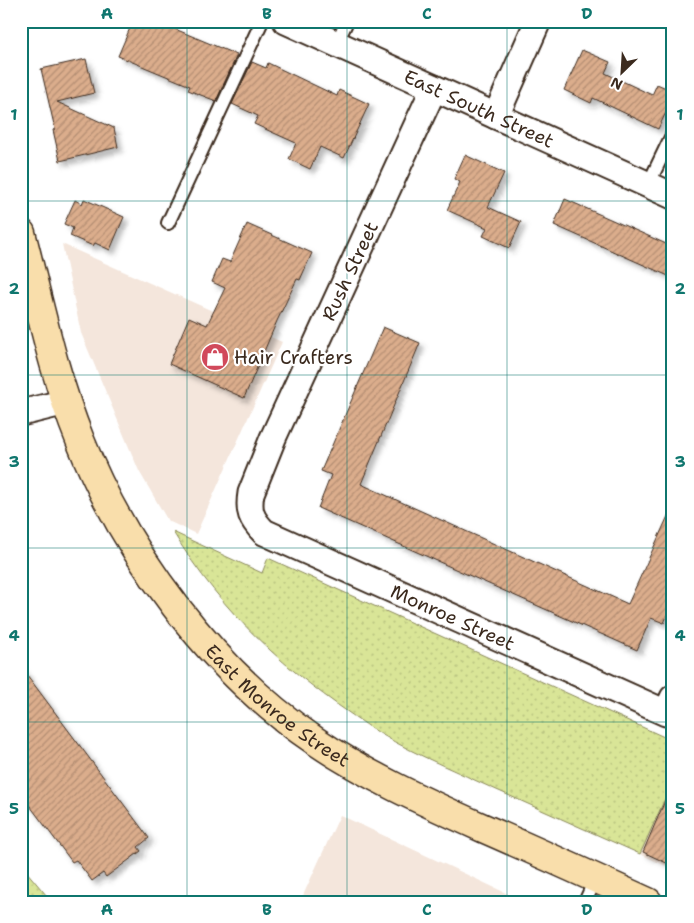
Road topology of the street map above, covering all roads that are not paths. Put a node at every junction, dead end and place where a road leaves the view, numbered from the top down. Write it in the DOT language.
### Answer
graph roads {
  1 [pos="262,21"];
  2 [pos="286,21"];
  3 [pos="347,21"];
  4 [pos="538,21"];
  5 [pos="336,44"];
  6 [pos="434,88"];
  7 [pos="496,116"];
  8 [pos="673,134"];
  9 [pos="648,185"];
  10 [pos="673,196"];
  11 [pos="168,223"];
  12 [pos="21,233"];
  13 [pos="66,402"];
  14 [pos="21,413"];
  15 [pos="251,510"];
  16 [pos="669,706"];
  17 [pos="590,890"];
  18 [pos="648,902"];
  1 -- 11 [label="lane"];
  2 -- 5 [label="street, East South Street"];
  3 -- 5 [label="lane"];
  4 -- 7 [label="street"];
  5 -- 6 [label="street, East South Street"];
  6 -- 7 [label="street, East South Street"];
  6 -- 15 [label="street, Rush Street"];
  7 -- 9 [label="street, East South Street"];
  8 -- 9 [label="lane"];
  9 -- 10 [label="street, East South Street"];
  12 -- 13 [label="main road, East Monroe Street"];
  13 -- 14 [label="street"];
  13 -- 17 [label="main road, East Monroe Street"];
  15 -- 16 [label="street, Monroe Street"];
  17 -- 18 [label="main road, East Monroe Street"];
}
